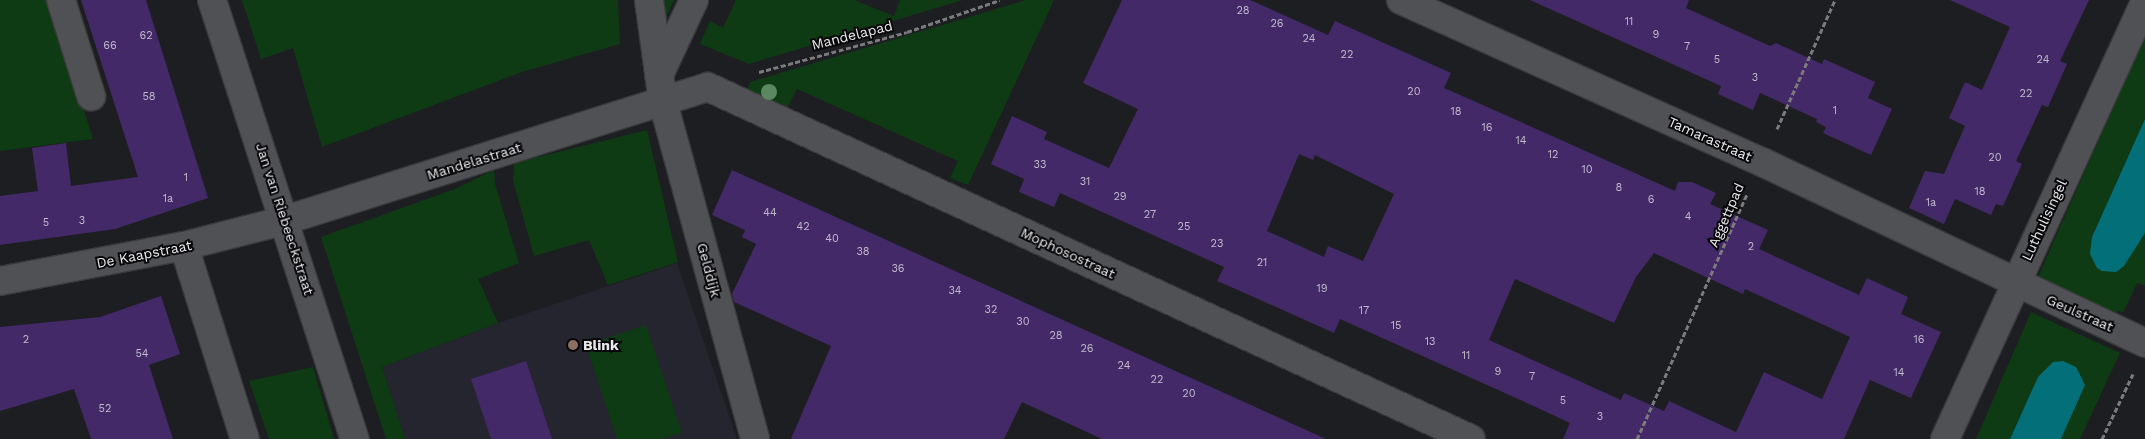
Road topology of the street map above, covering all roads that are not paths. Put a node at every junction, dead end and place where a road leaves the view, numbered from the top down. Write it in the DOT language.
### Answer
graph roads {
  1 [pos="61,0"];
  2 [pos="212,0"];
  3 [pos="649,0"];
  4 [pos="694,0"];
  5 [pos="1402,0"];
  6 [pos="2145,2"];
  7 [pos="661,89"];
  8 [pos="91,96"];
  9 [pos="286,220"];
  10 [pos="184,246"];
  11 [pos="0,281"];
  12 [pos="2015,284"];
  13 [pos="2141,355"];
  14 [pos="245,439"];
  15 [pos="355,439"];
  16 [pos="756,439"];
  17 [pos="1471,439"];
  18 [pos="1945,439"];
  1 -- 8 [label="street"];
  2 -- 9 [label="street, Jan van Riebeeckstraat"];
  3 -- 7 [label="street, Gelddijk"];
  4 -- 7 [label="street"];
  5 -- 12 [label="street, Tamarastraat"];
  6 -- 12 [label="street, Luthulisingel"];
  7 -- 9 [label="street, Mandelastraat"];
  7 -- 16 [label="street, Gelddijk"];
  7 -- 17 [label="street, Mophosostraat"];
  9 -- 10 [label="street, De Kaapstraat"];
  9 -- 15 [label="street, Jan van Riebeeckstraat"];
  10 -- 11 [label="street, De Kaapstraat"];
  10 -- 14 [label="street"];
  12 -- 13 [label="street, Geulstraat"];
  12 -- 18 [label="street, Luthulisingel"];
}
